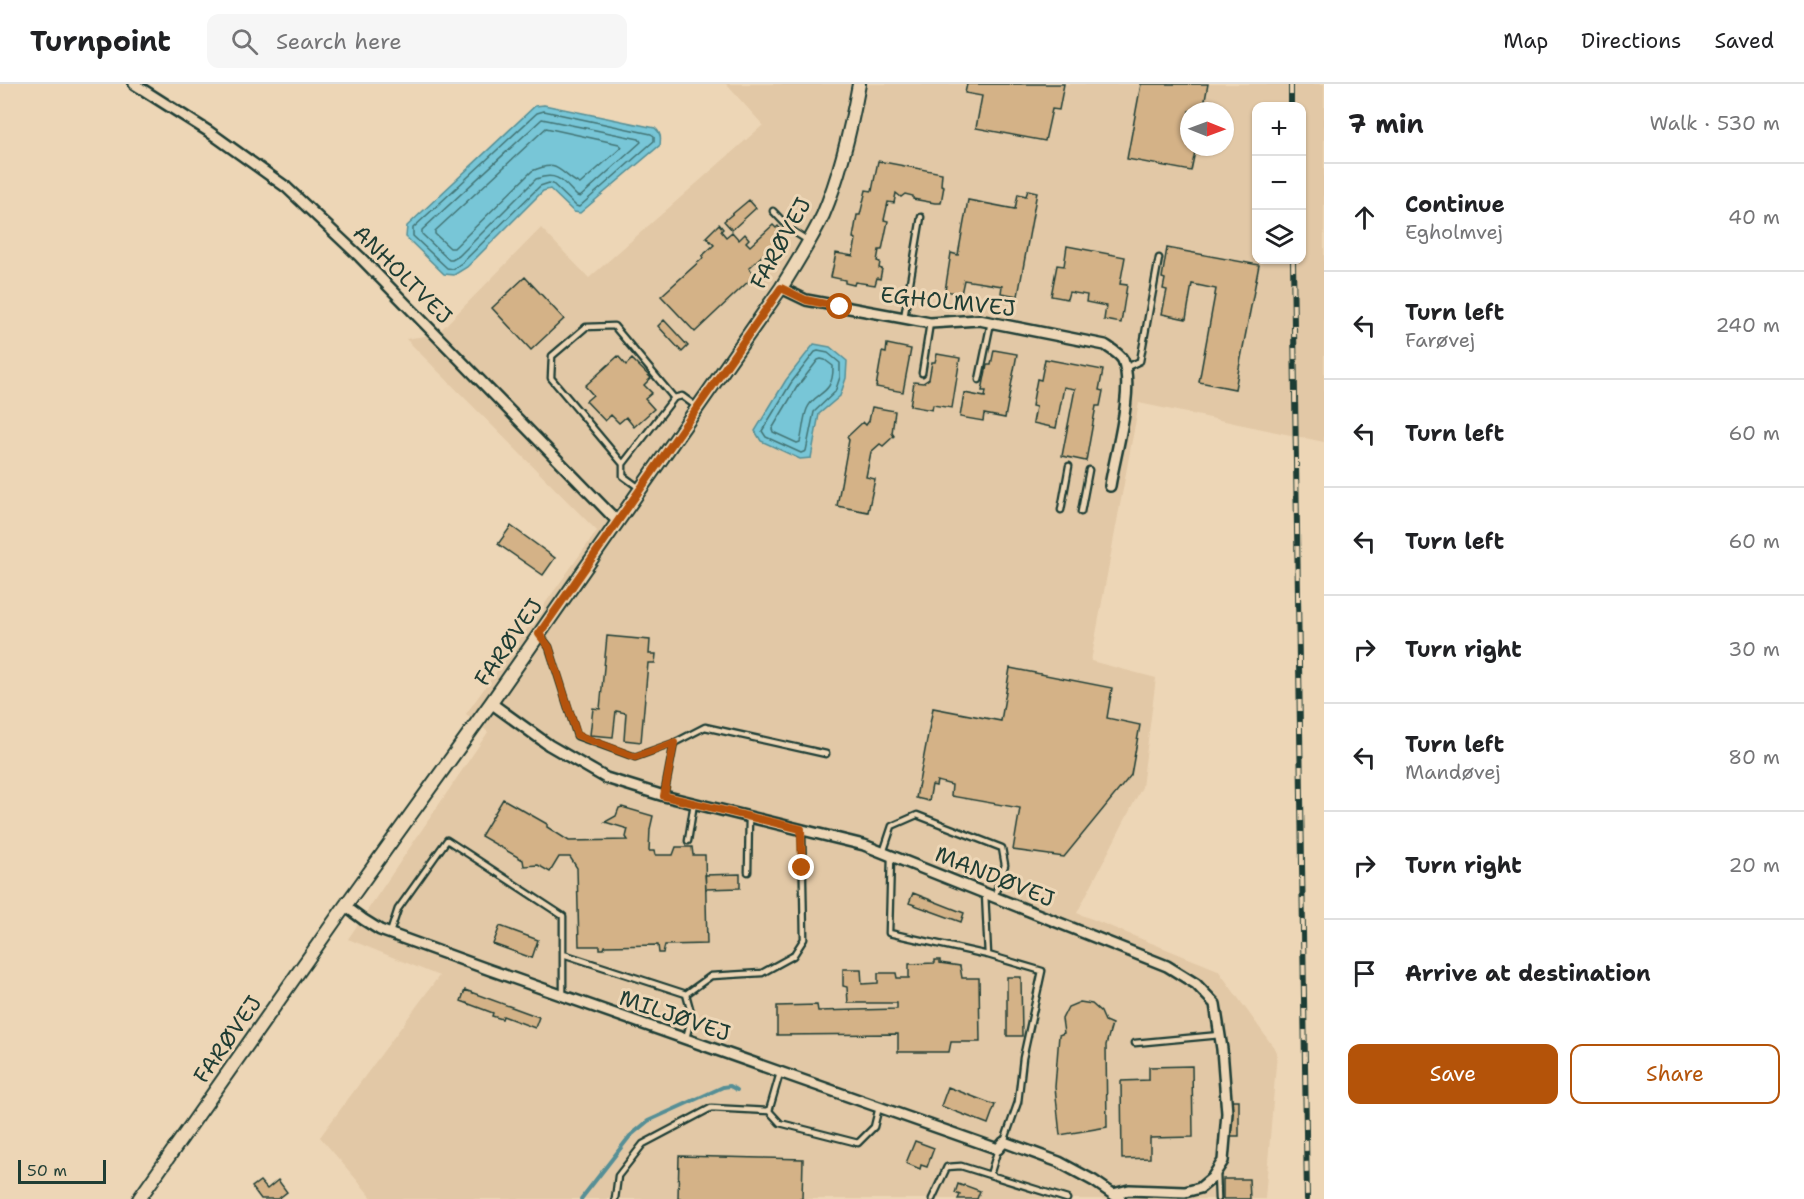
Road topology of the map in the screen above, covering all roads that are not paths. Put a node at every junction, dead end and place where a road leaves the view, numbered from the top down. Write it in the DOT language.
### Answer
graph roads {
  1 [pos="134,84"];
  2 [pos="859,84"];
  3 [pos="772,211"];
  4 [pos="921,217"];
  5 [pos="809,241"];
  6 [pos="1159,258"];
  7 [pos="781,288"];
  8 [pos="904,318"];
  9 [pos="991,322"];
  10 [pos="930,323"];
  11 [pos="1125,368"];
  12 [pos="922,373"];
  13 [pos="979,380"];
  14 [pos="674,398"];
  15 [pos="698,407"];
  16 [pos="623,464"];
  17 [pos="1069,466"];
  18 [pos="1089,470"];
  19 [pos="1110,486"];
  20 [pos="641,489"];
  21 [pos="1061,510"];
  22 [pos="1081,512"];
  23 [pos="618,522"];
  24 [pos="539,634"];
  25 [pos="491,703"];
  26 [pos="674,743"];
  27 [pos="826,754"];
  28 [pos="664,796"];
  29 [pos="694,803"];
  30 [pos="749,816"];
  31 [pos="801,829"];
  32 [pos="688,841"];
  33 [pos="887,854"];
  34 [pos="748,872"];
  35 [pos="989,895"];
  36 [pos="345,906"];
  37 [pos="390,933"];
  38 [pos="563,954"];
  39 [pos="988,956"];
  40 [pos="686,994"];
  41 [pos="563,996"];
  42 [pos="1220,1035"];
  43 [pos="686,1040"];
  44 [pos="1135,1043"];
  45 [pos="780,1073"];
  46 [pos="879,1107"];
  47 [pos="770,1111"];
  48 [pos="1001,1145"];
  49 [pos="1217,1170"];
  50 [pos="990,1175"];
  51 [pos="1117,1196"];
  52 [pos="140,1199"];
  53 [pos="615,1199"];
  54 [pos="932,1199"];
  55 [pos="1067,1199"];
  56 [pos="1218,1199"];
  1 -- 23 [label="street, ANHOLTVEJ"];
  2 -- 5 [label="street, FARØVEJ"];
  3 -- 5 [label="lane"];
  4 -- 8 [label="lane"];
  5 -- 7 [label="street, FARØVEJ"];
  6 -- 11 [label="lane"];
  7 -- 8 [label="street, EGHOLMVEJ"];
  7 -- 15 [label="street, FARØVEJ"];
  8 -- 10 [label="street, EGHOLMVEJ"];
  9 -- 10 [label="street, EGHOLMVEJ"];
  9 -- 11 [label="street, EGHOLMVEJ"];
  9 -- 13 [label="lane"];
  10 -- 12 [label="lane"];
  11 -- 19 [label="street"];
  14 -- 15 [label="lane"];
  14 -- 16 [label="lane"];
  14 -- 16 [label="lane"];
  15 -- 20 [label="street, FARØVEJ"];
  16 -- 20 [label="lane"];
  17 -- 21 [label="lane"];
  18 -- 22 [label="lane"];
  20 -- 23 [label="street, FARØVEJ"];
  23 -- 24 [label="street, FARØVEJ"];
  24 -- 25 [label="street, FARØVEJ"];
  24 -- 26 [label="lane"];
  25 -- 28 [label="street, MANDØVEJ"];
  25 -- 36 [label="street, FARØVEJ"];
  26 -- 27 [label="lane"];
  26 -- 28 [label="lane"];
  28 -- 29 [label="street, MANDØVEJ"];
  29 -- 30 [label="street, MANDØVEJ"];
  29 -- 32 [label="lane"];
  30 -- 31 [label="street, MANDØVEJ"];
  30 -- 34 [label="lane"];
  31 -- 33 [label="street, MANDØVEJ"];
  31 -- 40 [label="lane"];
  33 -- 35 [label="street, MANDØVEJ"];
  33 -- 35 [label="lane"];
  33 -- 39 [label="lane"];
  35 -- 39 [label="lane"];
  35 -- 42 [label="street, MANDØVEJ"];
  36 -- 37 [label="street, MILJØVEJ"];
  36 -- 52 [label="street, FARØVEJ"];
  37 -- 38 [label="lane"];
  37 -- 41 [label="street, MILJØVEJ"];
  38 -- 40 [label="lane"];
  38 -- 41 [label="lane"];
  39 -- 48 [label="lane"];
  40 -- 43 [label="lane"];
  41 -- 43 [label="street, MILJØVEJ"];
  42 -- 44 [label="lane"];
  42 -- 49 [label="street, MANDØVEJ"];
  43 -- 45 [label="street, MILJØVEJ"];
  45 -- 46 [label="street, MILJØVEJ"];
  45 -- 47 [label="lane"];
  46 -- 47 [label="lane"];
  46 -- 48 [label="street, MILJØVEJ"];
  47 -- 53 [label="lane"];
  48 -- 50 [label="lane"];
  48 -- 51 [label="street"];
  49 -- 51 [label="street"];
  49 -- 56 [label="lane"];
  50 -- 54 [label="lane"];
  50 -- 55 [label="lane"];
}
